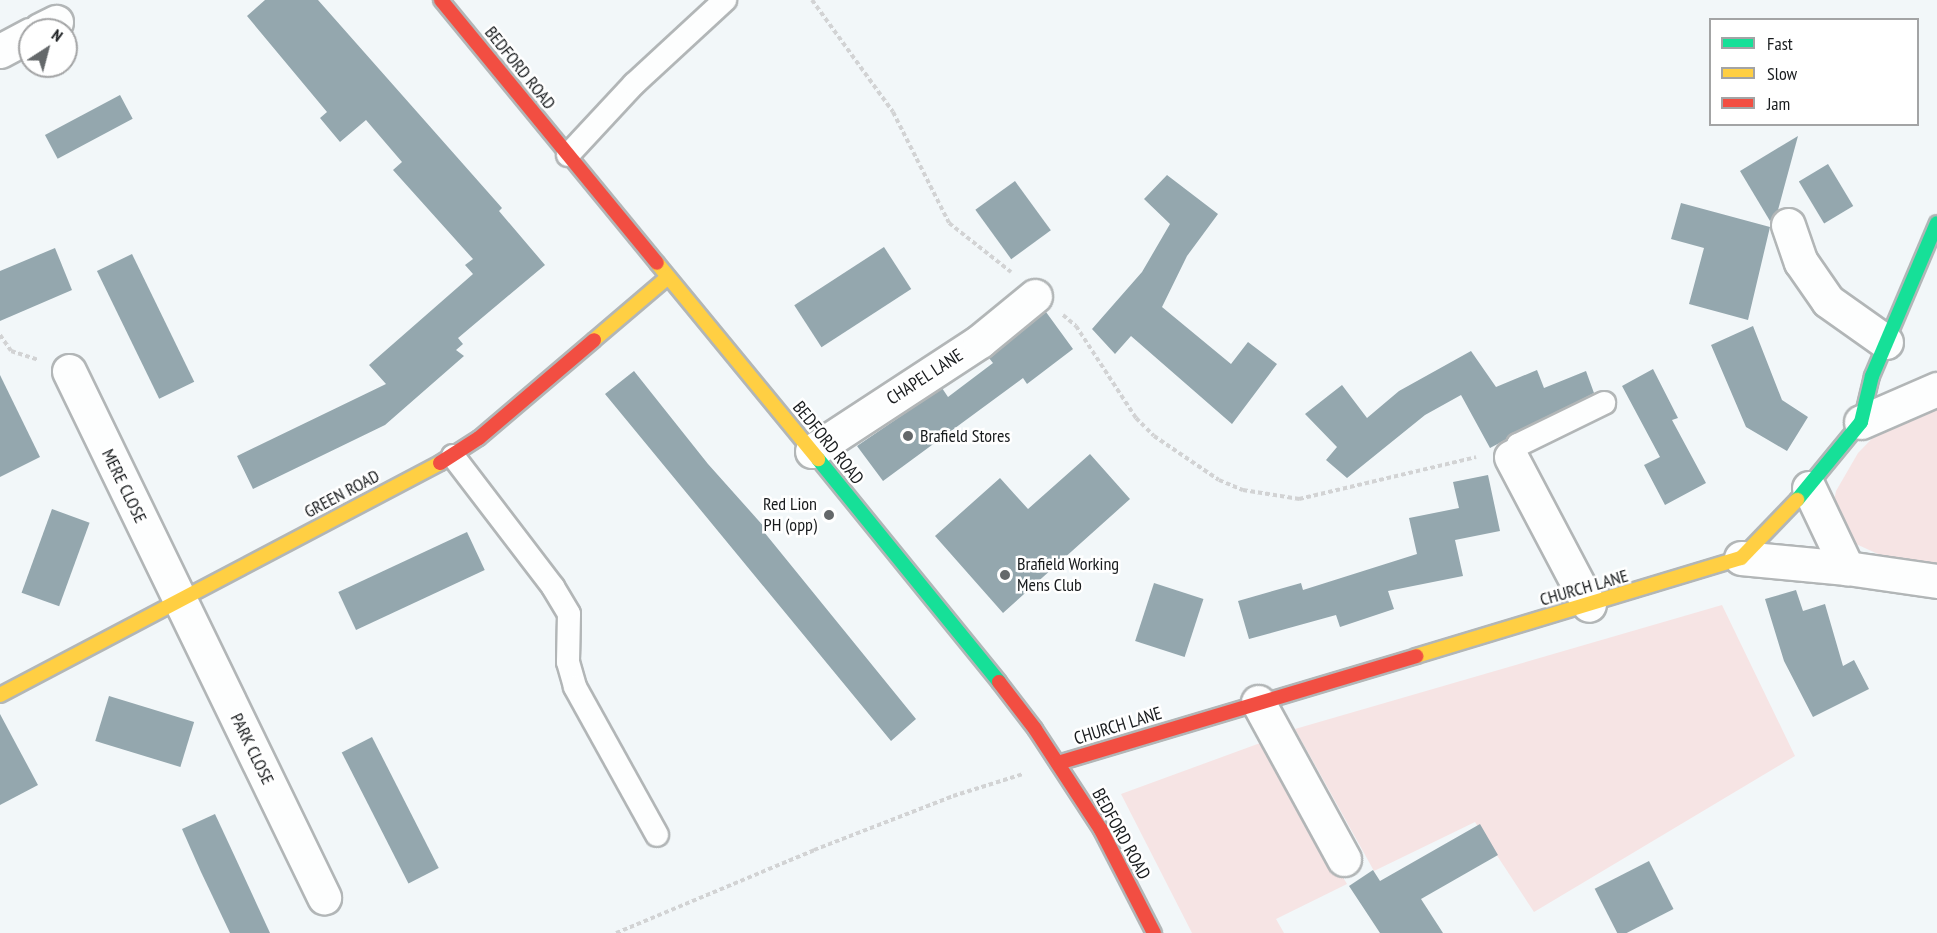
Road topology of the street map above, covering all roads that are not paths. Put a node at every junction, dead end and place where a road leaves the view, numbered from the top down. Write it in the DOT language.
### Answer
graph roads {
  1 [pos="441,0"];
  2 [pos="725,0"];
  3 [pos="18,42"];
  4 [pos="0,51"];
  5 [pos="567,154"];
  6 [pos="1937,223"];
  7 [pos="1788,225"];
  8 [pos="668,276"];
  9 [pos="1027,287"];
  10 [pos="1886,342"];
  11 [pos="69,371"];
  12 [pos="1937,389"];
  13 [pos="1604,403"];
  14 [pos="1861,422"];
  15 [pos="812,452"];
  16 [pos="453,456"];
  17 [pos="1511,457"];
  18 [pos="1809,488"];
  19 [pos="1741,558"];
  20 [pos="1847,568"];
  21 [pos="1937,581"];
  22 [pos="180,600"];
  23 [pos="1589,605"];
  24 [pos="0,695"];
  25 [pos="1258,702"];
  26 [pos="1058,763"];
  27 [pos="657,835"];
  28 [pos="1344,859"];
  29 [pos="324,897"];
  30 [pos="1154,933"];
  1 -- 5 [label="main road, BEDFORD ROAD"];
  2 -- 5 [label="lane"];
  3 -- 4 [label="street"];
  5 -- 8 [label="main road, BEDFORD ROAD"];
  6 -- 10 [label="main road, CHURCH LANE"];
  7 -- 10 [label="street"];
  8 -- 15 [label="main road, BEDFORD ROAD"];
  8 -- 16 [label="main road, GREEN ROAD"];
  9 -- 15 [label="street, CHAPEL LANE"];
  10 -- 14 [label="main road, CHURCH LANE"];
  11 -- 22 [label="street, MERE CLOSE"];
  12 -- 14 [label="street"];
  13 -- 17 [label="lane"];
  14 -- 18 [label="main road, CHURCH LANE"];
  15 -- 26 [label="main road, BEDFORD ROAD"];
  16 -- 22 [label="main road, GREEN ROAD"];
  16 -- 27 [label="lane"];
  17 -- 23 [label="street"];
  18 -- 19 [label="main road, CHURCH LANE"];
  18 -- 20 [label="street"];
  19 -- 20 [label="street"];
  19 -- 23 [label="main road, CHURCH LANE"];
  20 -- 21 [label="street"];
  22 -- 24 [label="main road, GREEN ROAD"];
  22 -- 29 [label="street, PARK CLOSE"];
  23 -- 25 [label="main road, CHURCH LANE"];
  25 -- 26 [label="main road, CHURCH LANE"];
  25 -- 28 [label="street"];
  26 -- 30 [label="main road, BEDFORD ROAD"];
}
